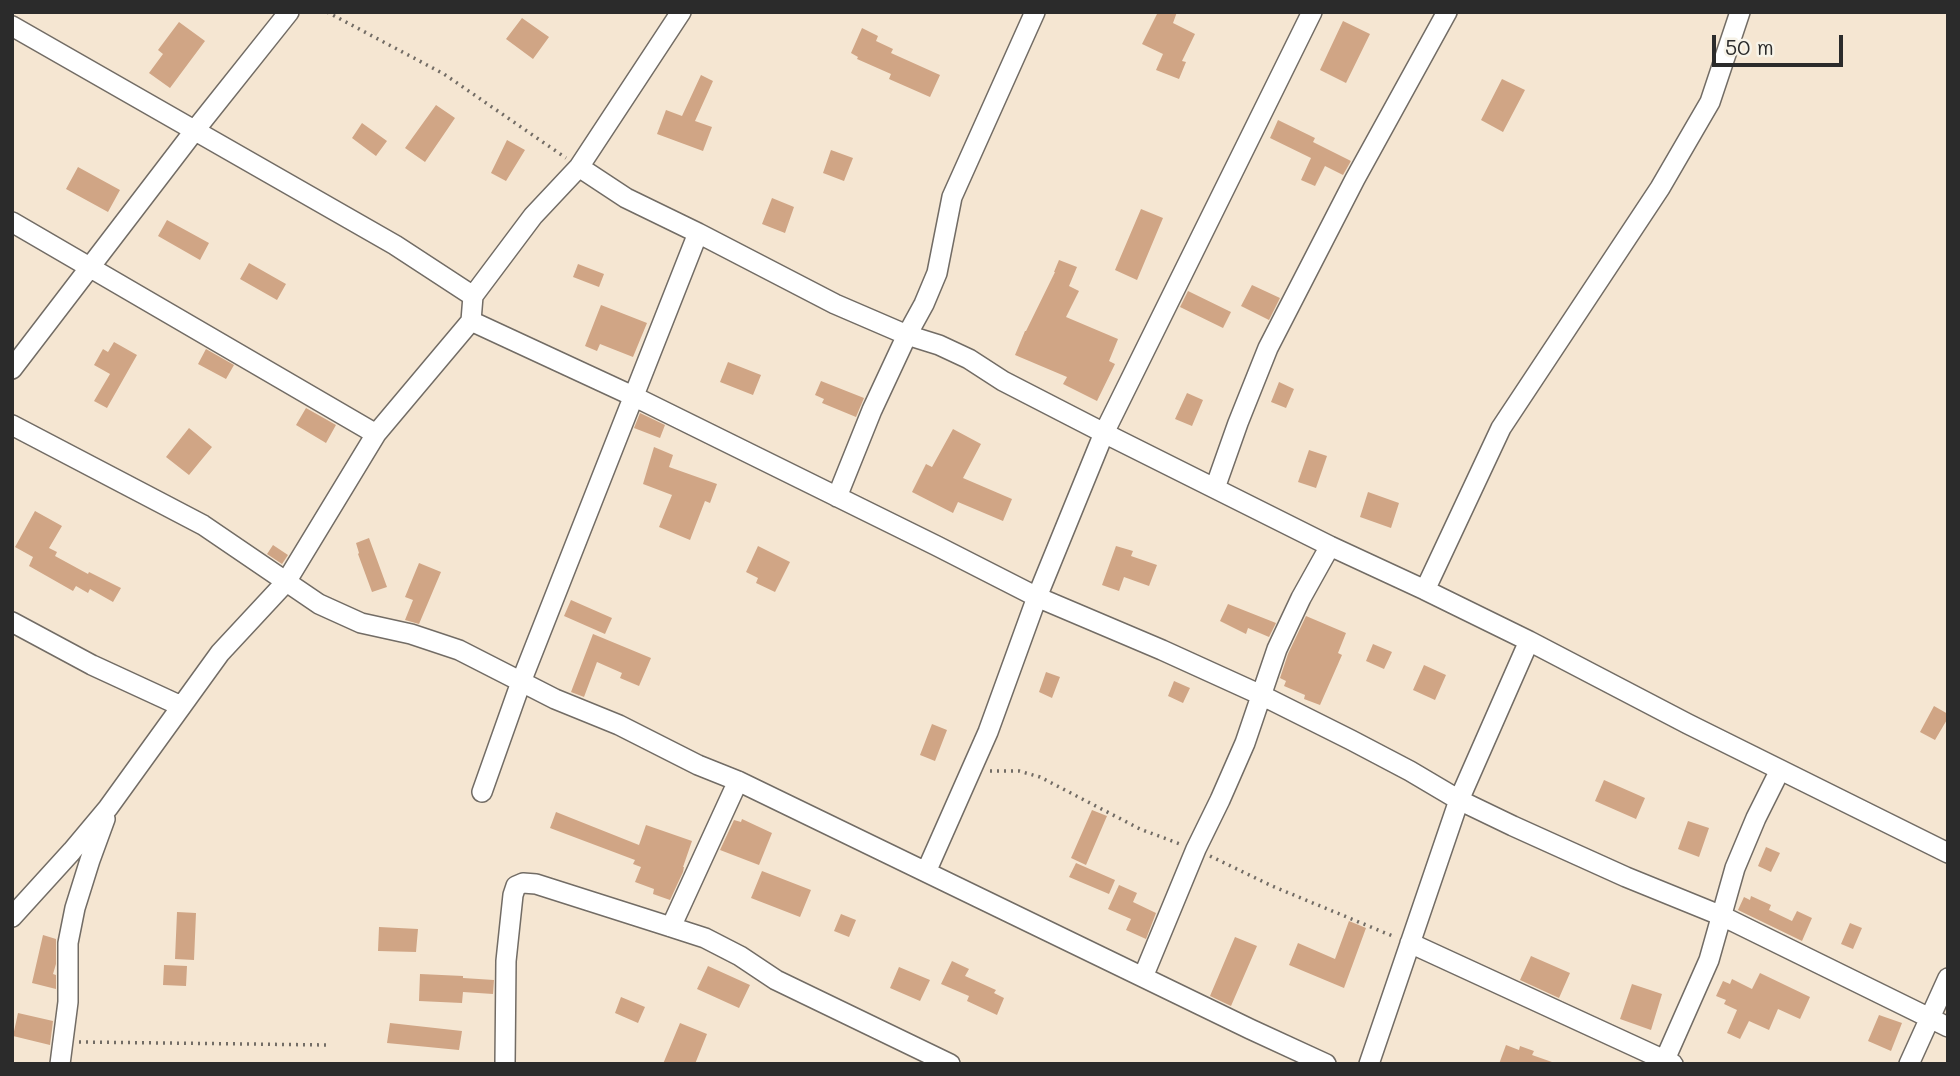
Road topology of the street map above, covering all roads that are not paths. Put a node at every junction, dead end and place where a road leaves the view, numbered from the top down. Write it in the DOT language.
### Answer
graph roads {
  1 [pos="289,12"];
  2 [pos="681,12"];
  3 [pos="1035,12"];
  4 [pos="1312,12"];
  5 [pos="1447,12"];
  6 [pos="1740,12"];
  7 [pos="12,26"];
  8 [pos="195,130"];
  9 [pos="579,167"];
  10 [pos="12,222"];
  11 [pos="698,233"];
  12 [pos="91,267"];
  13 [pos="473,296"];
  14 [pos="471,321"];
  15 [pos="907,335"];
  16 [pos="12,369"];
  17 [pos="635,397"];
  18 [pos="12,425"];
  19 [pos="376,433"];
  20 [pos="1104,433"];
  21 [pos="1215,488"];
  22 [pos="837,497"];
  23 [pos="1330,547"];
  24 [pos="286,582"];
  25 [pos="1424,590"];
  26 [pos="1037,597"];
  27 [pos="12,622"];
  28 [pos="1528,641"];
  29 [pos="522,682"];
  30 [pos="1261,695"];
  31 [pos="181,706"];
  32 [pos="1780,770"];
  33 [pos="738,781"];
  34 [pos="482,792"];
  35 [pos="1459,800"];
  36 [pos="1948,853"];
  37 [pos="81,856"];
  38 [pos="926,872"];
  39 [pos="1722,916"];
  40 [pos="12,917"];
  41 [pos="671,927"];
  42 [pos="1410,943"];
  43 [pos="1143,976"];
  44 [pos="1948,978"];
  45 [pos="1929,1017"];
  46 [pos="1948,1027"];
  47 [pos="1667,1062"];
  48 [pos="60,1064"];
  49 [pos="505,1064"];
  50 [pos="950,1064"];
  51 [pos="1326,1064"];
  52 [pos="1369,1064"];
  53 [pos="1909,1064"];
  1 -- 8 [label="street"];
  2 -- 9 [label="street"];
  3 -- 15 [label="street"];
  4 -- 20 [label="street"];
  5 -- 21 [label="street"];
  6 -- 25 [label="street"];
  7 -- 8 [label="street"];
  8 -- 12 [label="street"];
  8 -- 13 [label="street"];
  9 -- 11 [label="street"];
  9 -- 13 [label="street"];
  10 -- 12 [label="street"];
  11 -- 15 [label="street"];
  11 -- 17 [label="street"];
  12 -- 16 [label="street"];
  12 -- 19 [label="street"];
  13 -- 14 [label="street"];
  14 -- 17 [label="street"];
  14 -- 19 [label="street"];
  15 -- 20 [label="street"];
  15 -- 22 [label="street"];
  17 -- 22 [label="street"];
  17 -- 29 [label="street"];
  18 -- 24 [label="street"];
  19 -- 24 [label="street"];
  20 -- 21 [label="street"];
  20 -- 26 [label="street"];
  21 -- 23 [label="street"];
  22 -- 26 [label="street"];
  23 -- 25 [label="street"];
  23 -- 30 [label="street"];
  24 -- 29 [label="street"];
  24 -- 31 [label="street"];
  25 -- 28 [label="street"];
  26 -- 30 [label="street"];
  26 -- 38 [label="street"];
  27 -- 31 [label="street"];
  28 -- 32 [label="street"];
  28 -- 35 [label="street"];
  29 -- 33 [label="street"];
  29 -- 34 [label="street"];
  30 -- 35 [label="street"];
  30 -- 43 [label="street"];
  31 -- 37 [label="street"];
  32 -- 36 [label="street"];
  32 -- 39 [label="street"];
  33 -- 38 [label="street"];
  33 -- 41 [label="street"];
  35 -- 39 [label="street"];
  35 -- 42 [label="street"];
  37 -- 40 [label="street"];
  37 -- 48 [label="street"];
  38 -- 43 [label="street"];
  39 -- 45 [label="street"];
  39 -- 47 [label="street"];
  41 -- 49 [label="street"];
  41 -- 50 [label="street"];
  42 -- 47 [label="street"];
  42 -- 52 [label="street"];
  43 -- 51 [label="street"];
  44 -- 45 [label="street"];
  45 -- 46 [label="street"];
  45 -- 53 [label="street"];
}
